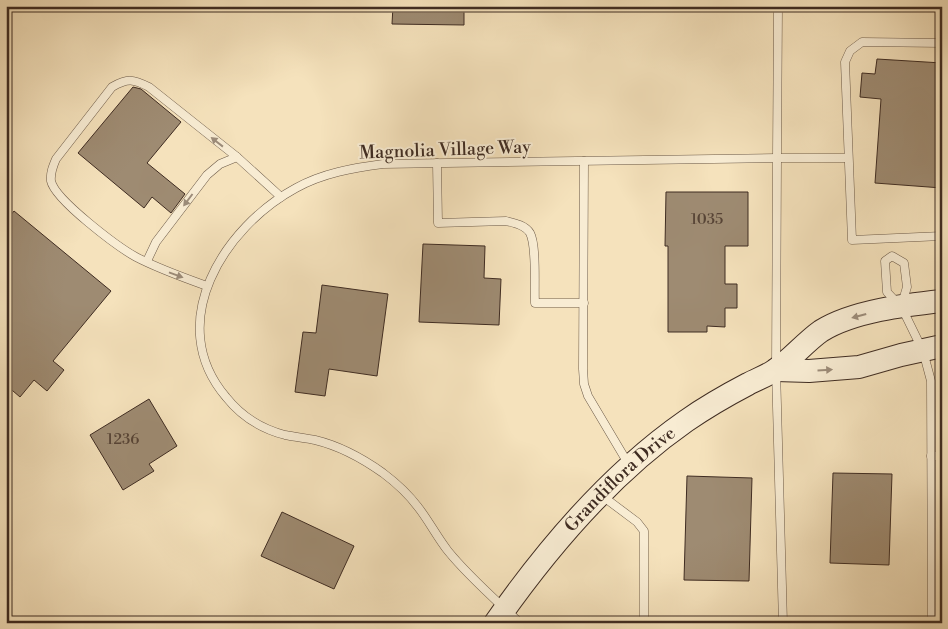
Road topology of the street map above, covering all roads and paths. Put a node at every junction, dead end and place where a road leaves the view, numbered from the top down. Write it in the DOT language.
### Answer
graph roads {
  1 [pos="778,6"];
  2 [pos="942,44"];
  3 [pos="237,157"];
  4 [pos="777,158"];
  5 [pos="848,158"];
  6 [pos="584,161"];
  7 [pos="437,163"];
  8 [pos="281,197"];
  9 [pos="942,236"];
  10 [pos="891,239"];
  11 [pos="892,256"];
  12 [pos="146,262"];
  13 [pos="207,286"];
  14 [pos="942,301"];
  15 [pos="584,304"];
  16 [pos="901,307"];
  17 [pos="932,348"];
  18 [pos="776,370"];
  19 [pos="931,456"];
  20 [pos="942,456"];
  21 [pos="630,466"];
  22 [pos="600,494"];
  23 [pos="507,618"];
  24 [pos="644,622"];
  25 [pos="783,622"];
  26 [pos="932,623"];
  27 [pos="942,623"];
  1 -- 4 [label="lane"];
  2 -- 5 [label="lane"];
  3 -- 8 [label="lane"];
  3 -- 12 [label="lane, one-way"];
  3 -- 12 [label="lane, one-way"];
  4 -- 5 [label="lane, Magnolia Village Way"];
  4 -- 6 [label="lane, Magnolia Village Way"];
  4 -- 18 [label="lane"];
  5 -- 10 [label="lane"];
  6 -- 7 [label="lane, Magnolia Village Way"];
  6 -- 15 [label="lane"];
  7 -- 8 [label="lane, Magnolia Village Way"];
  7 -- 15 [label="lane"];
  8 -- 13 [label="lane, Magnolia Village Way"];
  9 -- 10 [label="lane"];
  10 -- 11 [label="lane"];
  11 -- 16 [label="lane"];
  11 -- 16 [label="lane"];
  12 -- 13 [label="lane, one-way"];
  13 -- 23 [label="lane, Magnolia Village Way"];
  14 -- 16 [label="street, Grandiflora Drive"];
  15 -- 21 [label="lane"];
  16 -- 17 [label="lane"];
  16 -- 18 [label="street, Grandiflora Drive, one-way"];
  18 -- 17 [label="street, Grandiflora Drive, one-way"];
  17 -- 19 [label="lane"];
  18 -- 21 [label="street, Grandiflora Drive"];
  18 -- 25 [label="lane"];
  19 -- 20 [label="lane"];
  19 -- 26 [label="lane"];
  21 -- 22 [label="street, Grandiflora Drive"];
  22 -- 23 [label="street, Grandiflora Drive"];
  22 -- 24 [label="lane"];
  24 -- 25 [label="lane"];
  25 -- 26 [label="lane"];
  26 -- 27 [label="lane"];
}
